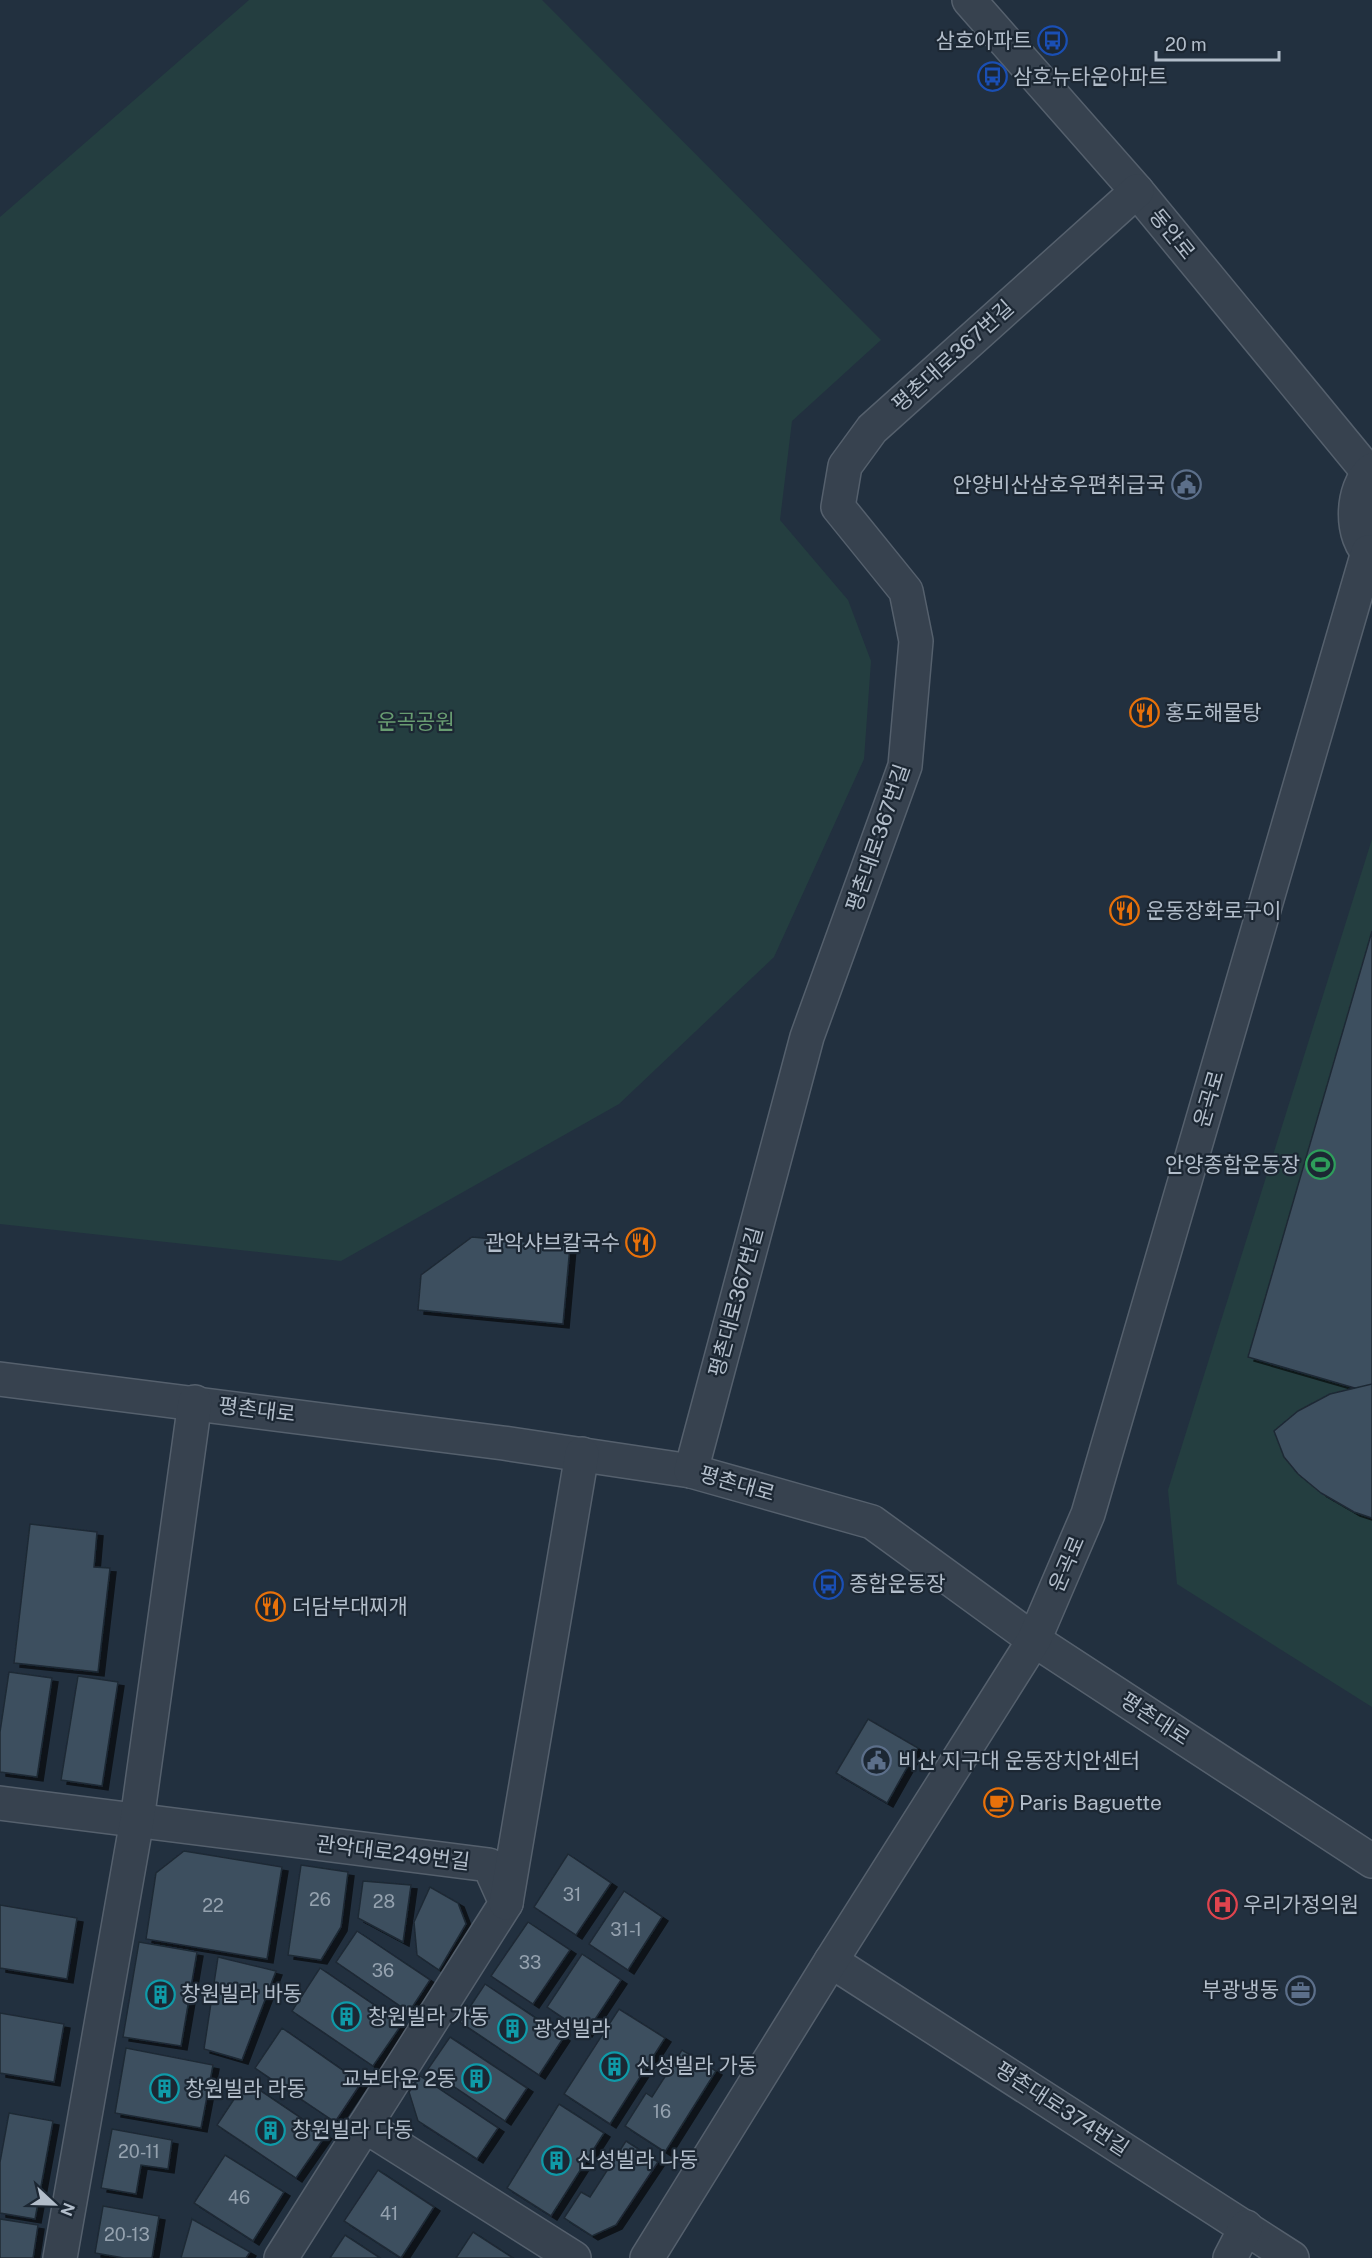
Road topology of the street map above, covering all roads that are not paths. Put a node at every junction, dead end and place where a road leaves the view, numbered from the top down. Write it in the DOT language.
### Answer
graph roads {
  1 [pos="969,0"];
  2 [pos="1137,191"];
  3 [pos="1370,471"];
  4 [pos="1370,554"];
  5 [pos="0,1379"];
  6 [pos="195,1402"];
  7 [pos="582,1454"];
  8 [pos="691,1471"];
  9 [pos="1034,1640"];
  10 [pos="0,1803"];
  11 [pos="137,1820"];
  12 [pos="1372,1861"];
  13 [pos="506,1903"];
  14 [pos="831,1961"];
  15 [pos="365,2126"];
  16 [pos="1246,2227"];
  17 [pos="60,2258"];
  18 [pos="281,2258"];
  19 [pos="574,2258"];
  20 [pos="647,2258"];
  21 [pos="1230,2258"];
  22 [pos="1292,2258"];
  1 -- 2 [label="street, 동안로"];
  2 -- 3 [label="street, 동안로"];
  2 -- 8 [label="street, 평촌대로367번길"];
  3 -- 4 [label="street"];
  4 -- 9 [label="street, 운곡로"];
  5 -- 6 [label="street, 평촌대로"];
  6 -- 7 [label="street, 평촌대로"];
  6 -- 11 [label="street"];
  7 -- 8 [label="street, 평촌대로"];
  7 -- 13 [label="street"];
  8 -- 9 [label="street, 평촌대로"];
  9 -- 12 [label="street, 평촌대로"];
  9 -- 14 [label="street"];
  10 -- 11 [label="street, 관악대로249번길"];
  11 -- 13 [label="street, 관악대로249번길"];
  11 -- 17 [label="street"];
  13 -- 15 [label="street"];
  14 -- 16 [label="street, 평촌대로374번길"];
  14 -- 20 [label="street"];
  15 -- 18 [label="street"];
  15 -- 19 [label="street"];
  16 -- 21 [label="street"];
  16 -- 22 [label="street, 평촌대로374번길"];
}
